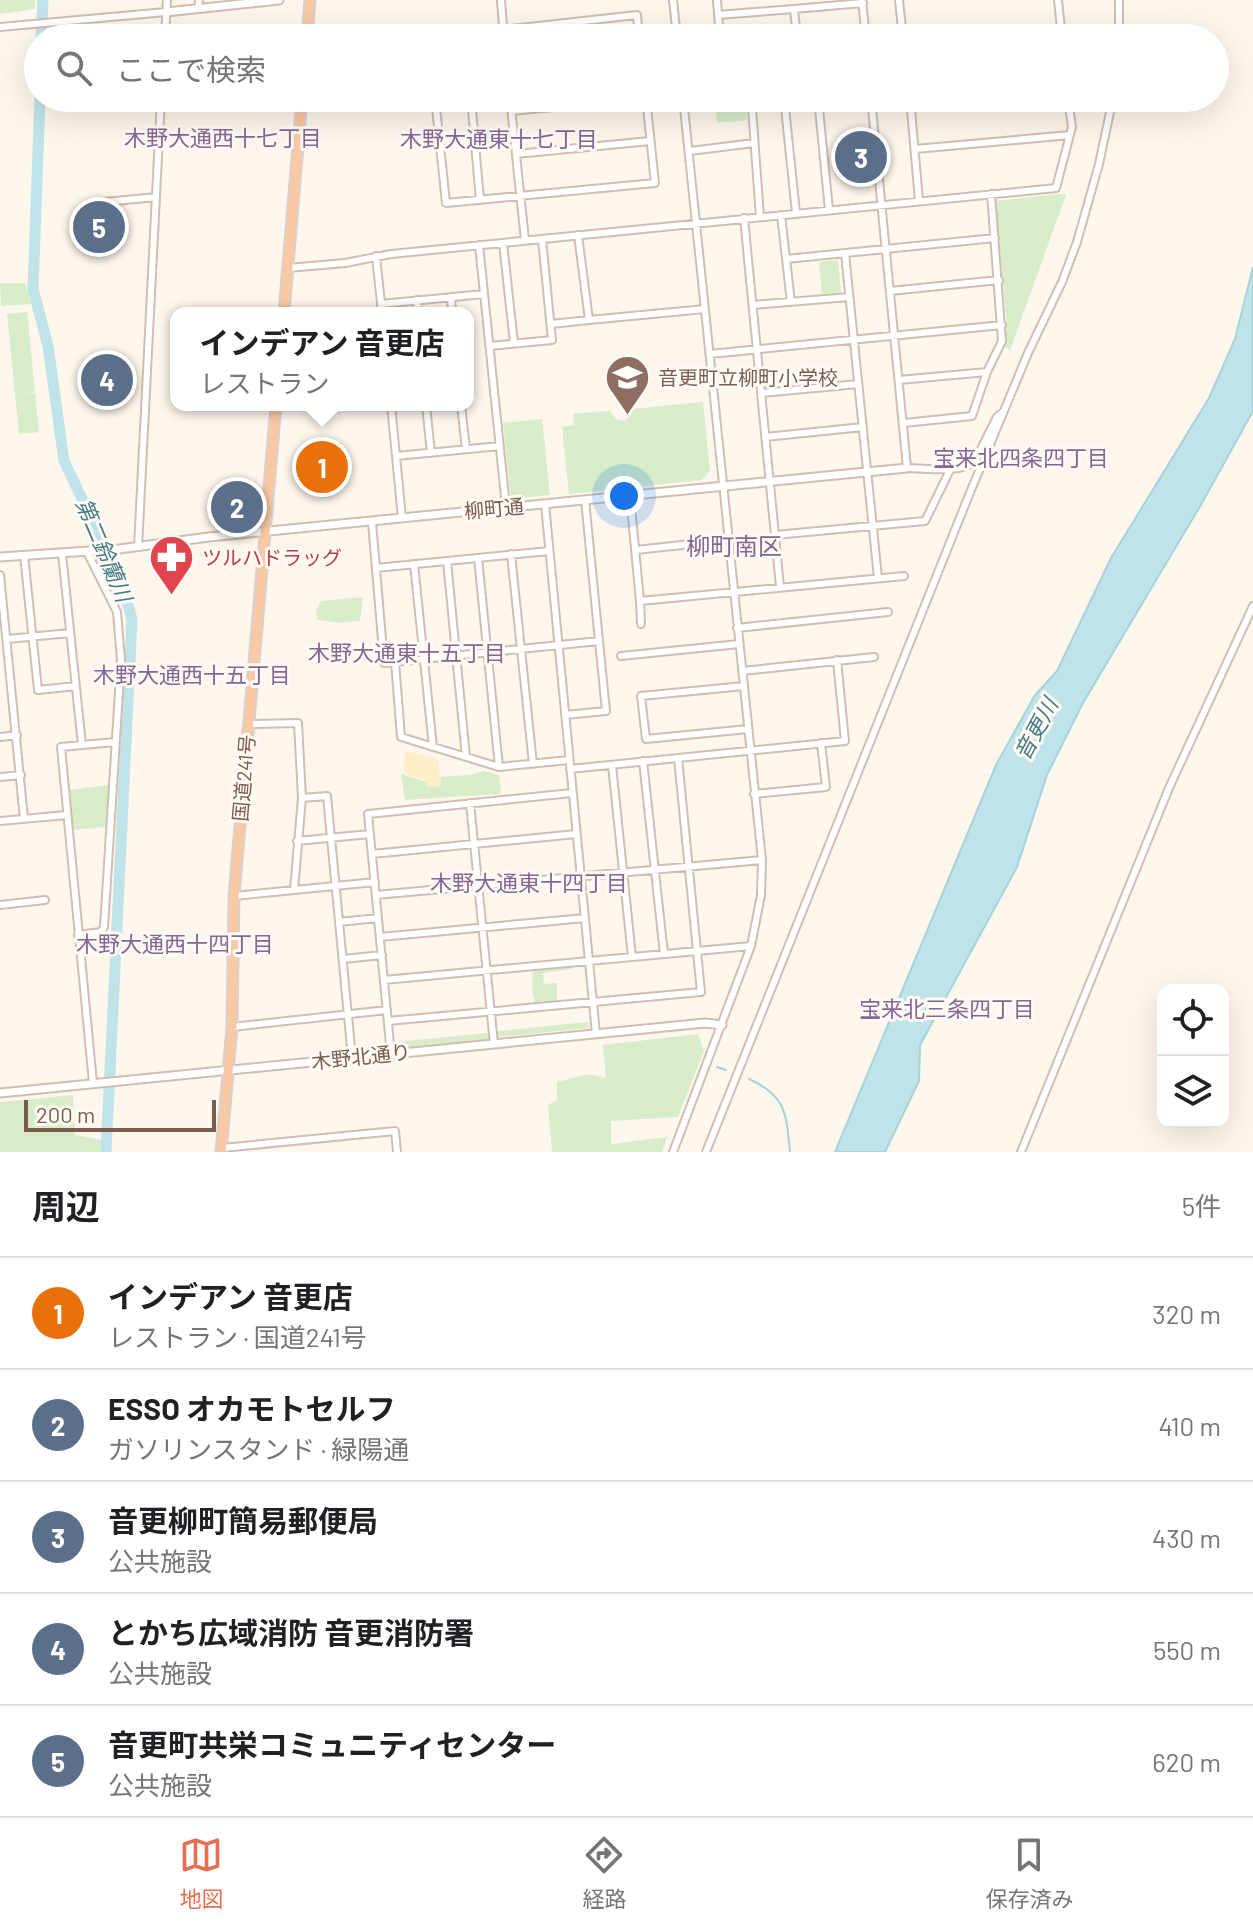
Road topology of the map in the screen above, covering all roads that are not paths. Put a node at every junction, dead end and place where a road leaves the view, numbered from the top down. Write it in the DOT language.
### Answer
graph roads {
  1 [pos="167,0"];
  2 [pos="279,0"];
  3 [pos="310,0"];
  4 [pos="501,0"];
  5 [pos="673,0"];
  6 [pos="717,0"];
  7 [pos="899,0"];
  8 [pos="1058,0"];
  9 [pos="1119,0"];
  10 [pos="244,2"];
  11 [pos="862,2"];
  12 [pos="198,4"];
  13 [pos="794,9"];
  14 [pos="166,12"];
  15 [pos="718,15"];
  16 [pos="35,24"];
  17 [pos="166,24"];
  18 [pos="308,24"];
  19 [pos="503,24"];
  20 [pos="574,24"];
  21 [pos="638,24"];
  22 [pos="676,24"];
  23 [pos="719,24"];
  24 [pos="796,24"];
  25 [pos="864,24"];
  26 [pos="902,24"];
  27 [pos="1061,24"];
  28 [pos="1119,24"];
  29 [pos="24,25"];
  30 [pos="0,27"];
  31 [pos="160,112"];
  32 [pos="301,112"];
  33 [pos="436,112"];
  34 [pos="472,112"];
  35 [pos="511,112"];
  36 [pos="647,112"];
  37 [pos="685,112"];
  38 [pos="752,112"];
  39 [pos="785,112"];
  40 [pos="819,112"];
  41 [pos="872,112"];
  42 [pos="911,112"];
  43 [pos="1070,112"];
  44 [pos="1110,112"];
  45 [pos="1070,135"];
  46 [pos="650,141"];
  47 [pos="754,143"];
  48 [pos="915,149"];
  49 [pos="690,151"];
  50 [pos="516,154"];
  51 [pos="991,194"];
  52 [pos="520,196"];
  53 [pos="156,197"];
  54 [pos="480,200"];
  55 [pos="919,201"];
  56 [pos="95,203"];
  57 [pos="882,205"];
  58 [pos="829,210"];
  59 [pos="796,213"];
  60 [pos="781,215"];
  61 [pos="760,217"];
  62 [pos="744,218"];
  63 [pos="696,223"];
  64 [pos="578,235"];
  65 [pos="995,238"];
  66 [pos="542,239"];
  67 [pos="525,240"];
  68 [pos="503,243"];
  69 [pos="479,245"];
  70 [pos="886,249"];
  71 [pos="845,253"];
  72 [pos="376,256"];
  73 [pos="786,259"];
  74 [pos="288,268"];
  75 [pos="999,280"];
  76 [pos="890,291"];
  77 [pos="484,294"];
  78 [pos="451,297"];
  79 [pos="849,297"];
  80 [pos="417,300"];
  81 [pos="791,302"];
  82 [pos="381,304"];
  83 [pos="753,305"];
  84 [pos="285,307"];
  85 [pos="381,307"];
  86 [pos="418,307"];
  87 [pos="452,307"];
  88 [pos="705,309"];
  89 [pos="589,320"];
  90 [pos="551,324"];
  91 [pos="1002,325"];
  92 [pos="894,335"];
  93 [pos="854,339"];
  94 [pos="514,343"];
  95 [pos="490,346"];
  96 [pos="757,349"];
  97 [pos="710,354"];
  98 [pos="987,372"];
  99 [pos="899,380"];
  100 [pos="858,384"];
  101 [pos="761,393"];
  102 [pos="275,411"];
  103 [pos="392,411"];
  104 [pos="427,411"];
  105 [pos="462,411"];
  106 [pos="1004,411"];
  107 [pos="904,423"];
  108 [pos="863,427"];
  109 [pos="765,437"];
  110 [pos="500,446"];
  111 [pos="466,449"];
  112 [pos="431,453"];
  113 [pos="396,456"];
  114 [pos="907,468"];
  115 [pos="951,468"];
  116 [pos="867,472"];
  117 [pos="770,482"];
  118 [pos="722,486"];
  119 [pos="630,496"];
  120 [pos="585,500"];
  121 [pos="545,504"];
  122 [pos="506,507"];
  123 [pos="402,518"];
  124 [pos="372,522"];
  125 [pos="873,526"];
  126 [pos="265,531"];
  127 [pos="775,535"];
  128 [pos="728,540"];
  129 [pos="138,547"];
  130 [pos="636,550"];
  131 [pos="549,551"];
  132 [pos="89,552"];
  133 [pos="62,554"];
  134 [pos="511,554"];
  135 [pos="24,555"];
  136 [pos="0,557"];
  137 [pos="478,558"];
  138 [pos="447,561"];
  139 [pos="414,564"];
  140 [pos="376,568"];
  141 [pos="0,575"];
  142 [pos="904,576"];
  143 [pos="878,578"];
  144 [pos="780,587"];
  145 [pos="733,592"];
  146 [pos="640,601"];
  147 [pos="1253,606"];
  148 [pos="888,612"];
  149 [pos="641,624"];
  150 [pos="737,628"];
  151 [pos="70,633"];
  152 [pos="33,637"];
  153 [pos="7,639"];
  154 [pos="599,641"];
  155 [pos="739,644"];
  156 [pos="558,645"];
  157 [pos="521,649"];
  158 [pos="488,652"];
  159 [pos="456,656"];
  160 [pos="621,656"];
  161 [pos="874,657"];
  162 [pos="424,659"];
  163 [pos="837,660"];
  164 [pos="395,662"];
  165 [pos="742,671"];
  166 [pos="76,686"];
  167 [pos="744,686"];
  168 [pos="12,692"];
  169 [pos="0,693"];
  170 [pos="565,715"];
  171 [pos="249,724"];
  172 [pos="748,729"];
  173 [pos="17,735"];
  174 [pos="0,737"];
  175 [pos="115,742"];
  176 [pos="821,743"];
  177 [pos="82,745"];
  178 [pos="433,747"];
  179 [pos="750,750"];
  180 [pos="466,757"];
  181 [pos="678,758"];
  182 [pos="569,760"];
  183 [pos="643,761"];
  184 [pos="533,764"];
  185 [pos="612,765"];
  186 [pos="499,767"];
  187 [pos="570,769"];
  188 [pos="21,775"];
  189 [pos="0,777"];
  190 [pos="572,793"];
  191 [pos="754,794"];
  192 [pos="302,798"];
  193 [pos="470,803"];
  194 [pos="67,815"];
  195 [pos="24,819"];
  196 [pos="0,821"];
  197 [pos="370,834"];
  198 [pos="576,834"];
  199 [pos="331,838"];
  200 [pos="297,841"];
  201 [pos="474,844"];
  202 [pos="372,854"];
  203 [pos="762,860"];
  204 [pos="688,866"];
  205 [pos="655,870"];
  206 [pos="623,872"];
  207 [pos="581,876"];
  208 [pos="375,882"];
  209 [pos="336,886"];
  210 [pos="478,886"];
  211 [pos="294,890"];
  212 [pos="376,895"];
  213 [pos="234,896"];
  214 [pos="45,900"];
  215 [pos="0,905"];
  216 [pos="378,918"];
  217 [pos="585,918"];
  218 [pos="339,922"];
  219 [pos="482,927"];
  220 [pos="78,935"];
  221 [pos="380,937"];
  222 [pos="751,946"];
  223 [pos="697,951"];
  224 [pos="664,954"];
  225 [pos="382,955"];
  226 [pos="632,957"];
  227 [pos="343,959"];
  228 [pos="589,961"];
  229 [pos="487,971"];
  230 [pos="384,980"];
  231 [pos="593,1002"];
  232 [pos="387,1010"];
  233 [pos="491,1012"];
  234 [pos="349,1015"];
  235 [pos="388,1021"];
  236 [pos="722,1025"];
  237 [pos="232,1027"];
  238 [pos="596,1034"];
  239 [pos="494,1044"];
  240 [pos="391,1055"];
  241 [pos="352,1058"];
  242 [pos="228,1071"];
  243 [pos="93,1083"];
  244 [pos="0,1093"];
  245 [pos="222,1150"];
  246 [pos="397,1152"];
  247 [pos="673,1152"];
  248 [pos="706,1152"];
  249 [pos="1021,1152"];
  1 -- 14 [label="street"];
  2 -- 10 [label="street"];
  3 -- 18 [label="highway"];
  4 -- 19 [label="street"];
  5 -- 22 [label="street"];
  6 -- 15 [label="street"];
  7 -- 26 [label="street"];
  8 -- 27 [label="street"];
  9 -- 28 [label="street"];
  10 -- 12 [label="street"];
  11 -- 13 [label="street"];
  11 -- 25 [label="street"];
  12 -- 14 [label="street"];
  13 -- 15 [label="street"];
  13 -- 24 [label="street"];
  14 -- 16 [label="street"];
  14 -- 17 [label="street"];
  15 -- 23 [label="street"];
  20 -- 21 [label="street"];
  29 -- 30 [label="street"];
  31 -- 53 [label="street"];
  32 -- 74 [label="highway"];
  33 -- 54 [label="street"];
  34 -- 54 [label="street"];
  35 -- 50 [label="street"];
  36 -- 46 [label="street"];
  37 -- 49 [label="street"];
  38 -- 47 [label="street"];
  39 -- 59 [label="street"];
  40 -- 58 [label="street"];
  41 -- 57 [label="street"];
  42 -- 48 [label="street"];
  43 -- 45 [label="street"];
  44 -- 106 [label="street"];
  45 -- 48 [label="street"];
  45 -- 51 [label="street"];
  46 -- 50 [label="street"];
  46 -- 52 [label="street"];
  47 -- 49 [label="street"];
  47 -- 61 [label="street"];
  48 -- 55 [label="street"];
  49 -- 63 [label="street"];
  50 -- 52 [label="street"];
  51 -- 55 [label="street"];
  51 -- 65 [label="street"];
  52 -- 54 [label="street"];
  52 -- 67 [label="street"];
  53 -- 56 [label="street"];
  53 -- 129 [label="street"];
  55 -- 57 [label="street"];
  57 -- 58 [label="street"];
  57 -- 70 [label="street"];
  58 -- 59 [label="street"];
  59 -- 60 [label="street"];
  60 -- 61 [label="street"];
  60 -- 73 [label="street"];
  61 -- 62 [label="street"];
  62 -- 63 [label="street"];
  62 -- 83 [label="street"];
  63 -- 64 [label="street"];
  63 -- 88 [label="street"];
  64 -- 66 [label="street"];
  64 -- 89 [label="street"];
  65 -- 70 [label="street"];
  65 -- 75 [label="street"];
  66 -- 67 [label="street"];
  66 -- 90 [label="street"];
  67 -- 68 [label="street"];
  68 -- 69 [label="street"];
  68 -- 94 [label="street"];
  69 -- 72 [label="street"];
  69 -- 77 [label="street"];
  70 -- 71 [label="street"];
  70 -- 76 [label="street"];
  71 -- 73 [label="street"];
  71 -- 79 [label="street"];
  72 -- 74 [label="street"];
  72 -- 82 [label="street"];
  73 -- 81 [label="street"];
  74 -- 84 [label="highway"];
  75 -- 76 [label="street"];
  75 -- 91 [label="street"];
  76 -- 92 [label="street"];
  77 -- 78 [label="street"];
  77 -- 95 [label="street"];
  78 -- 80 [label="street"];
  78 -- 87 [label="street"];
  79 -- 81 [label="street"];
  79 -- 93 [label="street"];
  80 -- 82 [label="street"];
  80 -- 86 [label="street"];
  81 -- 83 [label="street"];
  82 -- 85 [label="street"];
  83 -- 96 [label="street"];
  88 -- 89 [label="street"];
  88 -- 97 [label="street"];
  89 -- 90 [label="street"];
  90 -- 94 [label="street"];
  91 -- 92 [label="street"];
  91 -- 98 [label="street"];
  92 -- 93 [label="street"];
  92 -- 99 [label="street"];
  93 -- 96 [label="street"];
  93 -- 100 [label="street"];
  94 -- 95 [label="street"];
  95 -- 110 [label="street"];
  96 -- 97 [label="street"];
  96 -- 101 [label="street"];
  97 -- 118 [label="street"];
  98 -- 99 [label="street"];
  98 -- 107 [label="street"];
  99 -- 107 [label="street"];
  100 -- 101 [label="street"];
  100 -- 108 [label="street"];
  101 -- 109 [label="street"];
  102 -- 126 [label="highway, 国道241号"];
  103 -- 113 [label="street"];
  104 -- 112 [label="street"];
  105 -- 111 [label="street"];
  106 -- 115 [label="street"];
  106 -- 248 [label="street"];
  107 -- 114 [label="street"];
  108 -- 109 [label="street"];
  108 -- 116 [label="street"];
  109 -- 117 [label="street"];
  110 -- 111 [label="street"];
  110 -- 122 [label="street"];
  111 -- 112 [label="street"];
  112 -- 113 [label="street"];
  113 -- 123 [label="street"];
  114 -- 115 [label="street"];
  114 -- 116 [label="street, 柳町通"];
  115 -- 125 [label="street"];
  116 -- 117 [label="street, 柳町通"];
  116 -- 125 [label="street"];
  117 -- 118 [label="street, 柳町通"];
  117 -- 127 [label="street"];
  118 -- 119 [label="street, 柳町通"];
  118 -- 128 [label="street"];
  119 -- 120 [label="street, 柳町通"];
  119 -- 130 [label="street"];
  120 -- 121 [label="street, 柳町通"];
  120 -- 154 [label="street"];
  121 -- 122 [label="street, 柳町通"];
  121 -- 131 [label="street"];
  122 -- 123 [label="street, 柳町通"];
  123 -- 124 [label="street, 柳町通"];
  124 -- 126 [label="street, 柳町通"];
  124 -- 140 [label="street"];
  125 -- 127 [label="street"];
  125 -- 143 [label="street"];
  126 -- 129 [label="street, 柳町通"];
  126 -- 171 [label="highway, 国道241号"];
  127 -- 144 [label="street"];
  128 -- 130 [label="street"];
  128 -- 145 [label="street"];
  129 -- 132 [label="street, 柳町通"];
  130 -- 146 [label="street"];
  131 -- 134 [label="street"];
  131 -- 156 [label="street"];
  132 -- 133 [label="street, 柳町通"];
  132 -- 175 [label="street"];
  133 -- 135 [label="street, 柳町通"];
  133 -- 151 [label="street"];
  134 -- 137 [label="street"];
  134 -- 157 [label="street"];
  135 -- 136 [label="street, 柳町通"];
  135 -- 152 [label="street"];
  137 -- 138 [label="street"];
  137 -- 158 [label="street"];
  138 -- 139 [label="street"];
  138 -- 159 [label="street"];
  139 -- 140 [label="street"];
  139 -- 162 [label="street"];
  140 -- 164 [label="street"];
  141 -- 153 [label="street"];
  142 -- 143 [label="street"];
  143 -- 144 [label="street"];
  144 -- 145 [label="street"];
  145 -- 146 [label="street"];
  145 -- 150 [label="street"];
  146 -- 149 [label="street"];
  147 -- 249 [label="street"];
  148 -- 150 [label="street"];
  150 -- 155 [label="street"];
  151 -- 152 [label="street"];
  151 -- 166 [label="street"];
  152 -- 153 [label="street"];
  152 -- 166 [label="street"];
  153 -- 168 [label="street"];
  154 -- 156 [label="street"];
  154 -- 170 [label="street"];
  155 -- 160 [label="street"];
  155 -- 165 [label="street"];
  156 -- 157 [label="street"];
  156 -- 170 [label="street"];
  157 -- 158 [label="street"];
  157 -- 184 [label="street"];
  158 -- 159 [label="street"];
  158 -- 186 [label="street"];
  159 -- 162 [label="street"];
  159 -- 180 [label="street"];
  161 -- 163 [label="street"];
  162 -- 164 [label="street"];
  162 -- 178 [label="street"];
  163 -- 165 [label="street"];
  163 -- 176 [label="street"];
  164 -- 178 [label="street"];
  165 -- 167 [label="street"];
  166 -- 177 [label="street"];
  167 -- 172 [label="street"];
  167 -- 172 [label="street"];
  168 -- 169 [label="street"];
  168 -- 173 [label="street"];
  170 -- 182 [label="street"];
  171 -- 192 [label="street"];
  171 -- 213 [label="highway, 国道241号"];
  172 -- 179 [label="street"];
  173 -- 174 [label="street"];
  173 -- 188 [label="street"];
  175 -- 177 [label="street"];
  175 -- 220 [label="street"];
  176 -- 179 [label="street"];
  176 -- 191 [label="street"];
  177 -- 194 [label="street"];
  178 -- 180 [label="street"];
  179 -- 181 [label="street"];
  179 -- 191 [label="street"];
  180 -- 186 [label="street"];
  181 -- 183 [label="street"];
  181 -- 204 [label="street"];
  182 -- 184 [label="street"];
  182 -- 187 [label="street"];
  183 -- 185 [label="street"];
  183 -- 205 [label="street"];
  184 -- 186 [label="street"];
  185 -- 187 [label="street"];
  185 -- 206 [label="street"];
  187 -- 190 [label="street"];
  188 -- 189 [label="street"];
  188 -- 195 [label="street"];
  190 -- 193 [label="street"];
  190 -- 198 [label="street"];
  191 -- 203 [label="street"];
  192 -- 199 [label="street"];
  192 -- 200 [label="street"];
  193 -- 197 [label="street"];
  193 -- 201 [label="street"];
  194 -- 195 [label="street"];
  194 -- 220 [label="street"];
  195 -- 196 [label="street"];
  197 -- 199 [label="street"];
  197 -- 202 [label="street"];
  198 -- 201 [label="street"];
  198 -- 207 [label="street"];
  199 -- 200 [label="street"];
  199 -- 209 [label="street"];
  200 -- 211 [label="street"];
  201 -- 202 [label="street"];
  201 -- 210 [label="street"];
  202 -- 208 [label="street"];
  203 -- 204 [label="street"];
  203 -- 222 [label="street"];
  204 -- 205 [label="street"];
  204 -- 223 [label="street"];
  205 -- 206 [label="street"];
  205 -- 224 [label="street"];
  206 -- 207 [label="street"];
  206 -- 226 [label="street"];
  207 -- 210 [label="street"];
  207 -- 217 [label="street"];
  208 -- 209 [label="street"];
  208 -- 212 [label="street"];
  209 -- 211 [label="street"];
  209 -- 218 [label="street"];
  210 -- 212 [label="street"];
  210 -- 219 [label="street"];
  211 -- 213 [label="street"];
  212 -- 216 [label="street"];
  213 -- 237 [label="highway, 国道241号"];
  214 -- 215 [label="street"];
  216 -- 218 [label="street"];
  216 -- 221 [label="street"];
  217 -- 219 [label="street"];
  217 -- 228 [label="street"];
  218 -- 227 [label="street"];
  219 -- 221 [label="street"];
  219 -- 229 [label="street"];
  220 -- 243 [label="street"];
  221 -- 225 [label="street"];
  222 -- 223 [label="street"];
  222 -- 236 [label="street"];
  223 -- 224 [label="street"];
  223 -- 231 [label="street"];
  224 -- 226 [label="street"];
  225 -- 227 [label="street"];
  225 -- 230 [label="street"];
  226 -- 228 [label="street"];
  227 -- 234 [label="street"];
  228 -- 229 [label="street"];
  228 -- 231 [label="street"];
  229 -- 230 [label="street"];
  229 -- 233 [label="street"];
  230 -- 232 [label="street"];
  231 -- 233 [label="street"];
  231 -- 238 [label="street"];
  232 -- 234 [label="street"];
  232 -- 235 [label="street"];
  233 -- 235 [label="street"];
  233 -- 239 [label="street"];
  234 -- 237 [label="street"];
  234 -- 241 [label="street"];
  235 -- 240 [label="street"];
  236 -- 238 [label="street, 木野北通り"];
  236 -- 247 [label="street"];
  237 -- 242 [label="highway, 国道241号"];
  238 -- 239 [label="street, 木野北通り"];
  239 -- 240 [label="street, 木野北通り"];
  240 -- 241 [label="street, 木野北通り"];
  241 -- 242 [label="street, 木野北通り"];
  242 -- 243 [label="street, 木野北通り"];
  242 -- 245 [label="highway, 国道241号"];
  243 -- 244 [label="street, 木野北通り"];
  245 -- 246 [label="street"];
}
